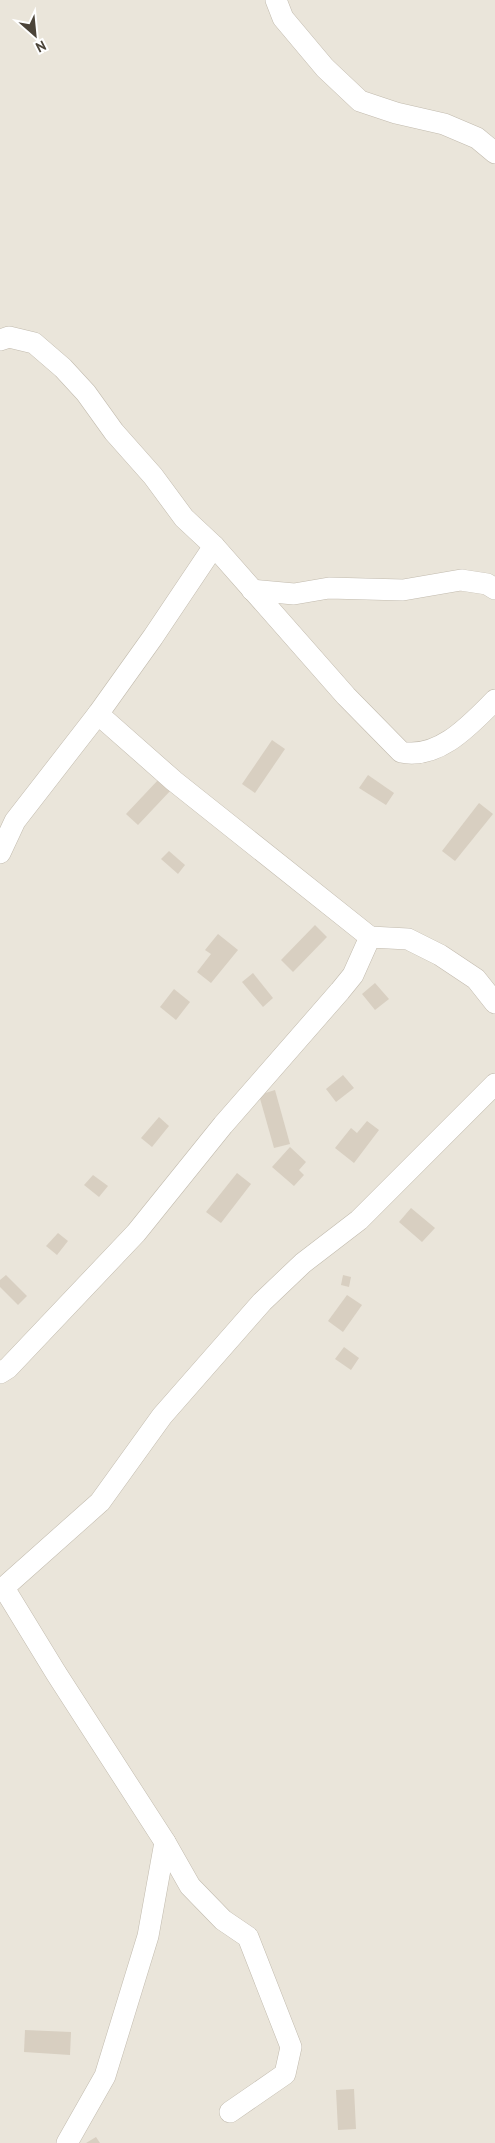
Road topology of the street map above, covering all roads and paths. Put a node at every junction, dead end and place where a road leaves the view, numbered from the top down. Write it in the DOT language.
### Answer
graph roads {
  1 [pos="276,0"];
  2 [pos="495,153"];
  3 [pos="0,340"];
  4 [pos="214,546"];
  5 [pos="495,589"];
  6 [pos="252,590"];
  7 [pos="495,700"];
  8 [pos="98,714"];
  9 [pos="7,817"];
  10 [pos="0,853"];
  11 [pos="370,937"];
  12 [pos="495,1003"];
  13 [pos="495,1084"];
  14 [pos="0,1373"];
  15 [pos="2,1590"];
  16 [pos="165,1842"];
  17 [pos="230,2112"];
  18 [pos="67,2143"];
  1 -- 2 [label="street"];
  3 -- 4 [label="street"];
  4 -- 6 [label="street"];
  4 -- 8 [label="street"];
  5 -- 6 [label="street"];
  6 -- 7 [label="street"];
  8 -- 9 [label="street"];
  8 -- 11 [label="street"];
  9 -- 10 [label="street"];
  11 -- 12 [label="street"];
  11 -- 14 [label="street"];
  13 -- 15 [label="street"];
  15 -- 16 [label="street"];
  16 -- 17 [label="street"];
  16 -- 18 [label="street"];
}
